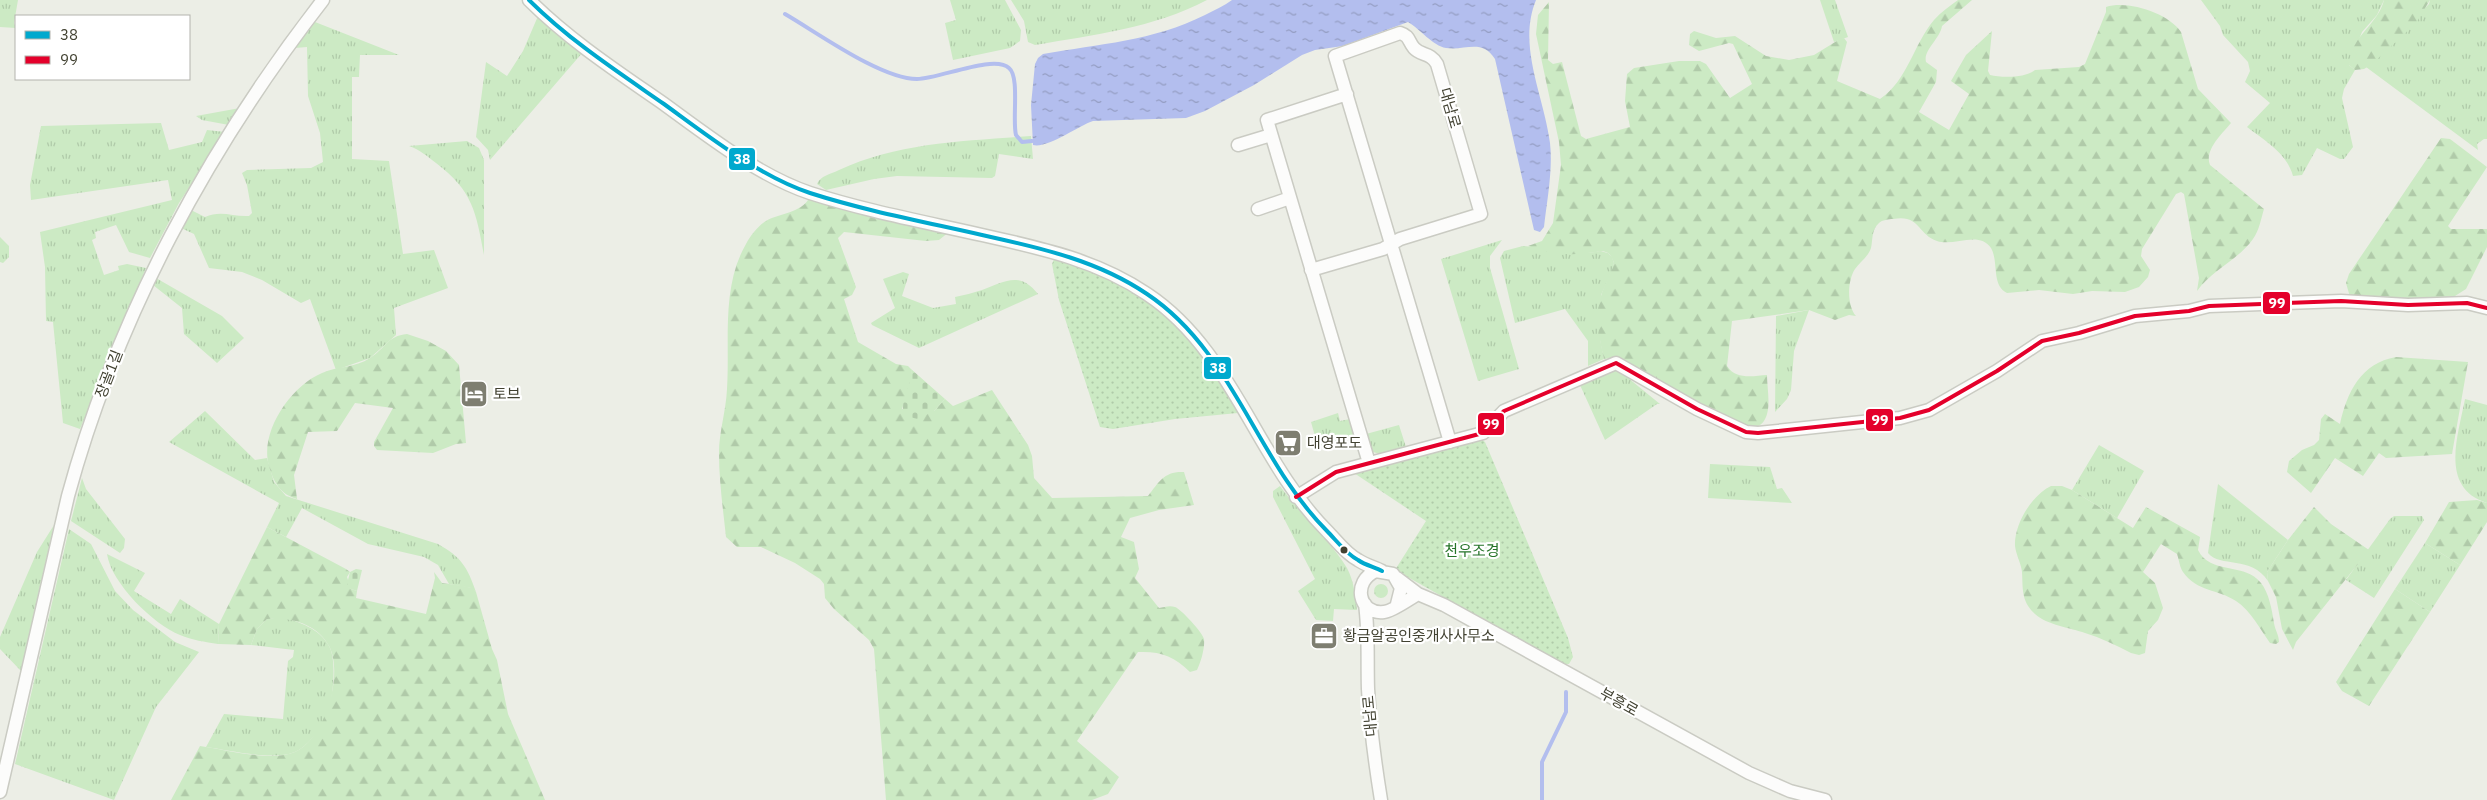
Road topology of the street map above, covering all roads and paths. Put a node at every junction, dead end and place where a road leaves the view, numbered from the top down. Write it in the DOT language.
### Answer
graph roads {
  1 [pos="323,0"];
  2 [pos="528,0"];
  3 [pos="1347,94"];
  4 [pos="1271,134"];
  5 [pos="1238,145"];
  6 [pos="1290,198"];
  7 [pos="1258,209"];
  8 [pos="1392,244"];
  9 [pos="1311,270"];
  10 [pos="2487,308"];
  11 [pos="1450,442"];
  12 [pos="1369,463"];
  13 [pos="1296,496"];
  14 [pos="1356,560"];
  15 [pos="1382,571"];
  16 [pos="1397,578"];
  17 [pos="1361,588"];
  18 [pos="1418,594"];
  19 [pos="1365,604"];
  20 [pos="1392,608"];
  21 [pos="1369,632"];
  22 [pos="0,792"];
  23 [pos="1381,800"];
  24 [pos="1825,800"];
  1 -- 22 [label="street, 장골1길"];
  2 -- 13 [label="street"];
  3 -- 4 [label="street"];
  3 -- 8 [label="street, 대남로"];
  3 -- 8 [label="street, 대남로"];
  4 -- 5 [label="street"];
  4 -- 6 [label="street"];
  6 -- 7 [label="street"];
  6 -- 9 [label="street"];
  8 -- 9 [label="street, 대남로"];
  8 -- 11 [label="street, 대남로"];
  9 -- 12 [label="street"];
  10 -- 11 [label="street"];
  11 -- 12 [label="street"];
  12 -- 13 [label="street"];
  13 -- 14 [label="street"];
  14 -- 15 [label="street"];
  14 -- 17 [label="street"];
  15 -- 16 [label="street"];
  15 -- 17 [label="street"];
  16 -- 18 [label="street, 부흥로"];
  16 -- 20 [label="street"];
  17 -- 19 [label="street"];
  18 -- 20 [label="street"];
  18 -- 24 [label="street, 부흥로"];
  19 -- 20 [label="street"];
  19 -- 21 [label="street, 대남로"];
  20 -- 21 [label="street"];
  21 -- 23 [label="street, 대남로"];
}
